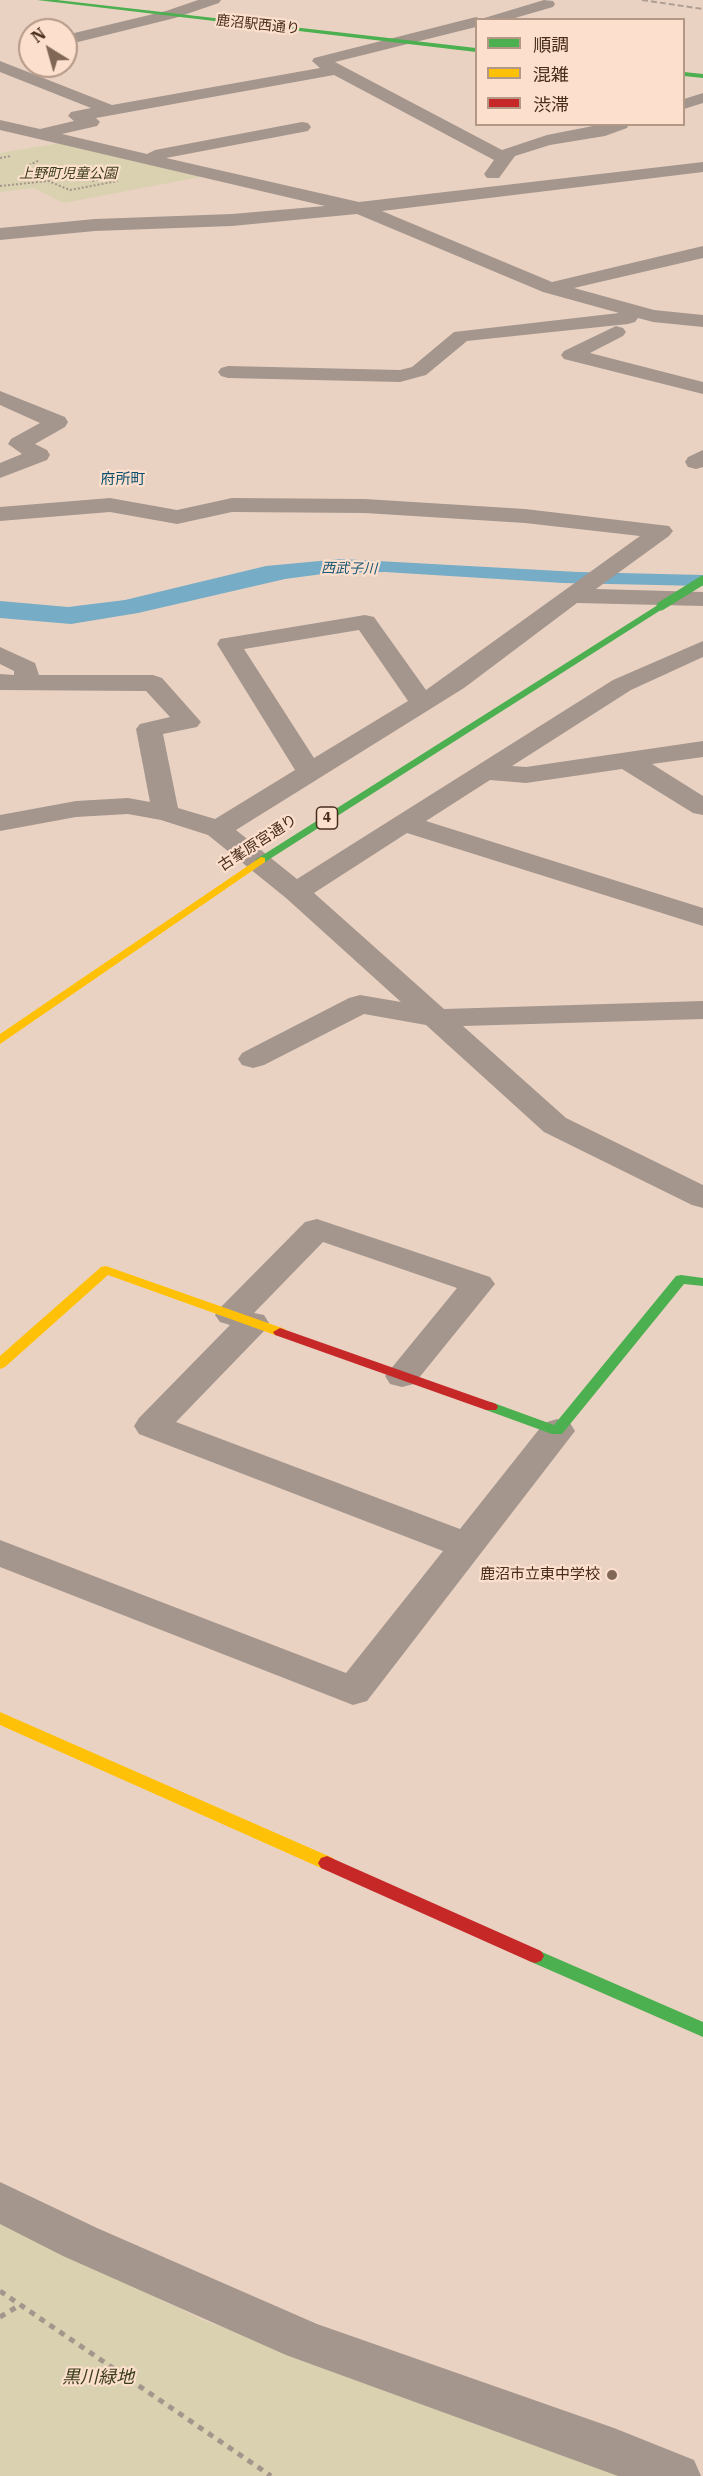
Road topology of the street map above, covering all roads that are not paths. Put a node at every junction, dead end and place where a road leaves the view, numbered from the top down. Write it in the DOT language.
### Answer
graph roads {
  1 [pos="40,0"];
  2 [pos="213,0"];
  3 [pos="547,4"];
  4 [pos="169,15"];
  5 [pos="495,18"];
  6 [pos="475,23"];
  7 [pos="78,37"];
  8 [pos="403,42"];
  9 [pos="475,50"];
  10 [pos="3,60"];
  11 [pos="336,70"];
  12 [pos="685,74"];
  13 [pos="703,76"];
  14 [pos="703,98"];
  15 [pos="685,104"];
  16 [pos="110,110"];
  17 [pos="0,125"];
  18 [pos="616,126"];
  19 [pos="302,128"];
  20 [pos="39,135"];
  21 [pos="59,140"];
  22 [pos="23,146"];
  23 [pos="504,158"];
  24 [pos="138,159"];
  25 [pos="703,167"];
  26 [pos="478,194"];
  27 [pos="359,208"];
  28 [pos="0,234"];
  29 [pos="703,252"];
  30 [pos="550,288"];
  31 [pos="653,316"];
  32 [pos="703,321"];
  33 [pos="616,332"];
  34 [pos="228,372"];
  35 [pos="703,388"];
  36 [pos="0,397"];
  37 [pos="0,471"];
  38 [pos="0,514"];
  39 [pos="703,580"];
  40 [pos="571,596"];
  41 [pos="703,599"];
  42 [pos="703,648"];
  43 [pos="0,654"];
  44 [pos="0,682"];
  45 [pos="27,682"];
  46 [pos="422,702"];
  47 [pos="703,749"];
  48 [pos="626,760"];
  49 [pos="310,772"];
  50 [pos="483,772"];
  51 [pos="703,807"];
  52 [pos="166,813"];
  53 [pos="0,823"];
  54 [pos="403,823"];
  55 [pos="218,829"];
  56 [pos="257,862"];
  57 [pos="296,892"];
  58 [pos="703,917"];
  59 [pos="703,1010"];
  60 [pos="438,1018"];
  61 [pos="0,1040"];
  62 [pos="253,1059"];
  63 [pos="703,1198"];
  64 [pos="703,1282"];
  65 [pos="242,1319"];
  66 [pos="0,1364"];
  67 [pos="402,1376"];
  68 [pos="557,1431"];
  69 [pos="467,1546"];
  70 [pos="0,1553"];
  71 [pos="0,1718"];
  72 [pos="703,2030"];
  73 [pos="0,2202"];
  74 [pos="676,2476"];
  1 -- 4 [label="street, 鹿沼駅西通り"];
  2 -- 4 [label="street"];
  3 -- 5 [label="street"];
  4 -- 7 [label="street"];
  4 -- 8 [label="street, 鹿沼駅西通り"];
  6 -- 8 [label="street"];
  8 -- 9 [label="street, 鹿沼駅西通り"];
  8 -- 11 [label="street"];
  10 -- 16 [label="street"];
  11 -- 16 [label="street"];
  11 -- 23 [label="street"];
  12 -- 13 [label="street"];
  14 -- 15 [label="street"];
  16 -- 20 [label="street"];
  17 -- 20 [label="street"];
  18 -- 23 [label="street"];
  19 -- 24 [label="street"];
  20 -- 21 [label="street"];
  21 -- 22 [label="street"];
  21 -- 24 [label="street"];
  23 -- 26 [label="street"];
  24 -- 27 [label="street"];
  25 -- 26 [label="street"];
  26 -- 27 [label="street"];
  27 -- 28 [label="street"];
  27 -- 30 [label="street"];
  29 -- 30 [label="street"];
  30 -- 31 [label="street"];
  31 -- 32 [label="street"];
  31 -- 34 [label="street"];
  33 -- 35 [label="street"];
  36 -- 37 [label="street"];
  38 -- 40 [label="street"];
  39 -- 56 [label="street, 古峯原宮通り / 4, bridge"];
  40 -- 41 [label="street"];
  40 -- 46 [label="street"];
  42 -- 50 [label="street"];
  43 -- 45 [label="street"];
  44 -- 45 [label="street"];
  45 -- 52 [label="street"];
  46 -- 49 [label="street"];
  46 -- 49 [label="street"];
  47 -- 48 [label="street"];
  48 -- 50 [label="street"];
  48 -- 51 [label="street"];
  49 -- 55 [label="street"];
  50 -- 54 [label="street"];
  52 -- 53 [label="street"];
  52 -- 55 [label="street"];
  54 -- 57 [label="street"];
  54 -- 58 [label="street"];
  55 -- 56 [label="street"];
  56 -- 57 [label="street"];
  56 -- 61 [label="street, 古峯原宮通り / 4"];
  57 -- 60 [label="street"];
  59 -- 60 [label="street"];
  60 -- 62 [label="street"];
  60 -- 63 [label="street"];
  64 -- 68 [label="street"];
  65 -- 66 [label="street"];
  65 -- 67 [label="street"];
  65 -- 67 [label="street"];
  65 -- 69 [label="street"];
  67 -- 68 [label="street"];
  68 -- 69 [label="street"];
  69 -- 70 [label="street"];
  71 -- 72 [label="street"];
  73 -- 74 [label="street"];
}
